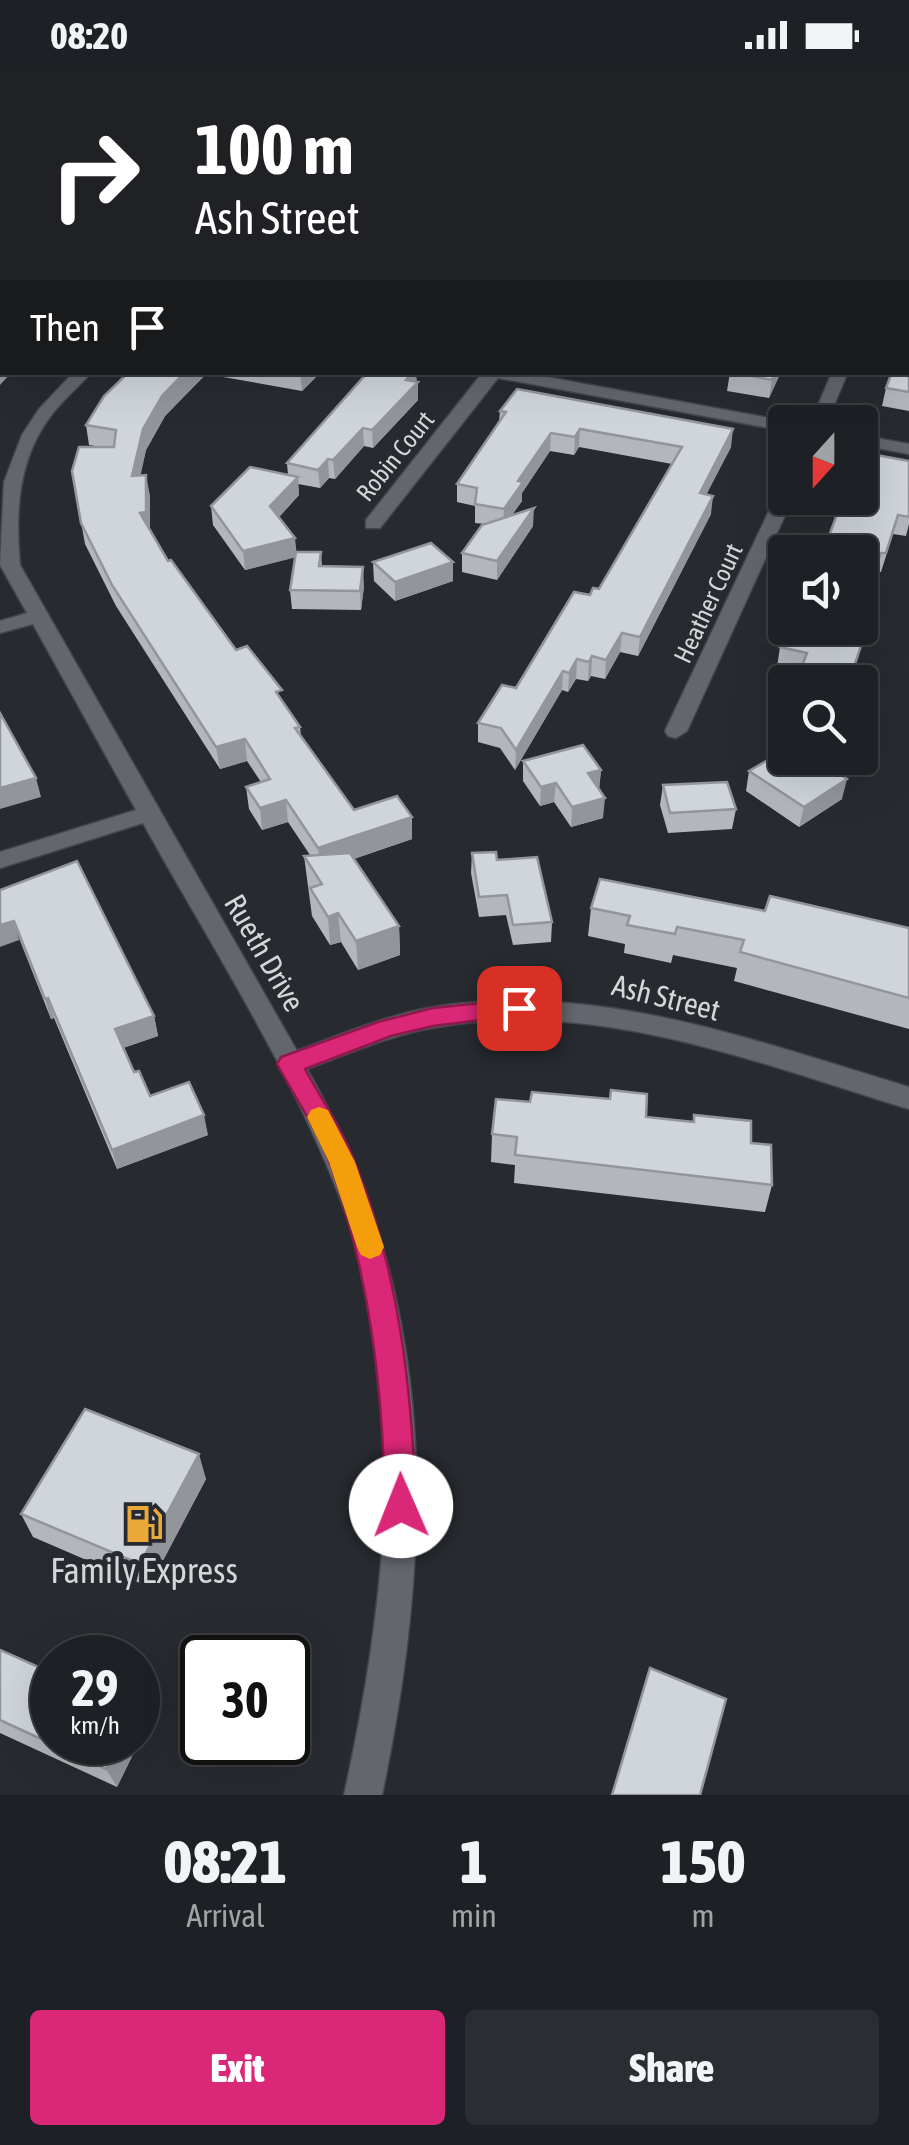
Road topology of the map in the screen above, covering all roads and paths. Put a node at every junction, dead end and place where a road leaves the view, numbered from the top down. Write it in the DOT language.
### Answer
graph roads {
  1 [pos="81,375"];
  2 [pos="491,375"];
  3 [pos="504,375"];
  4 [pos="839,375"];
  5 [pos="826,405"];
  6 [pos="768,423"];
  7 [pos="878,443"];
  8 [pos="10,446"];
  9 [pos="909,449"];
  10 [pos="776,515"];
  11 [pos="373,524"];
  12 [pos="36,617"];
  13 [pos="0,626"];
  14 [pos="676,731"];
  15 [pos="147,814"];
  16 [pos="0,860"];
  17 [pos="290,1064"];
  18 [pos="909,1098"];
  19 [pos="364,1795"];
  1 -- 8 [label="street, Rueth Drive"];
  2 -- 11 [label="street, Robin Court"];
  3 -- 6 [label="street"];
  4 -- 5 [label="street"];
  7 -- 9 [label="street"];
  8 -- 12 [label="street, Rueth Drive"];
  10 -- 14 [label="street, Heather Court"];
  12 -- 13 [label="street"];
  12 -- 15 [label="street, Rueth Drive"];
  15 -- 16 [label="street"];
  15 -- 17 [label="street, Rueth Drive"];
  17 -- 18 [label="street, Ash Street"];
  17 -- 19 [label="street, Rueth Drive"];
}
